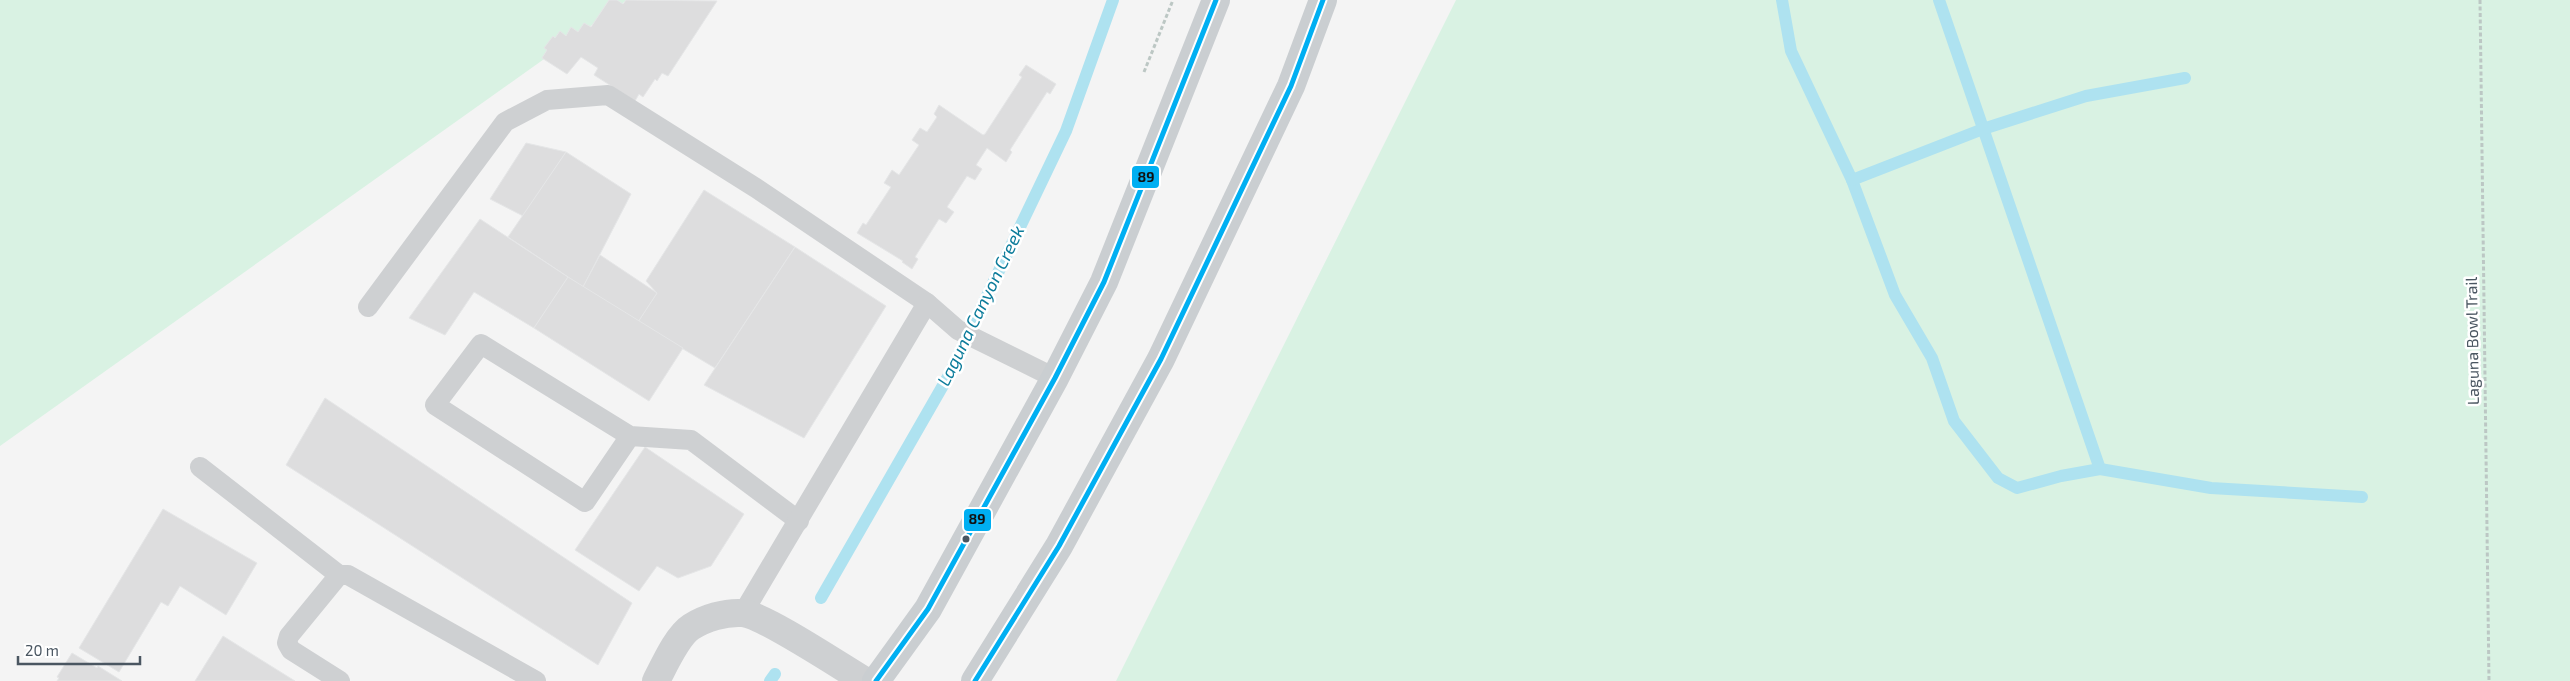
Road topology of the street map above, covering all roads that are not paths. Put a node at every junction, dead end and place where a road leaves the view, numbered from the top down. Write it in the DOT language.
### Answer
graph roads {
  1 [pos="1216,0"];
  2 [pos="1323,0"];
  3 [pos="927,303"];
  4 [pos="368,307"];
  5 [pos="1055,378"];
  6 [pos="630,436"];
  7 [pos="200,466"];
  8 [pos="799,520"];
  9 [pos="339,575"];
  10 [pos="743,613"];
  11 [pos="340,681"];
  12 [pos="536,681"];
  13 [pos="656,681"];
  14 [pos="865,681"];
  15 [pos="876,681"];
  16 [pos="975,681"];
  1 -- 5 [label="main road"];
  2 -- 16 [label="main road"];
  3 -- 4 [label="lane"];
  3 -- 5 [label="lane"];
  3 -- 8 [label="lane"];
  5 -- 15 [label="main road"];
  6 -- 6 [label="lane"];
  6 -- 8 [label="lane"];
  7 -- 9 [label="lane"];
  8 -- 10 [label="lane"];
  9 -- 11 [label="lane"];
  9 -- 12 [label="lane"];
  10 -- 13 [label="street"];
  10 -- 14 [label="street"];
}
